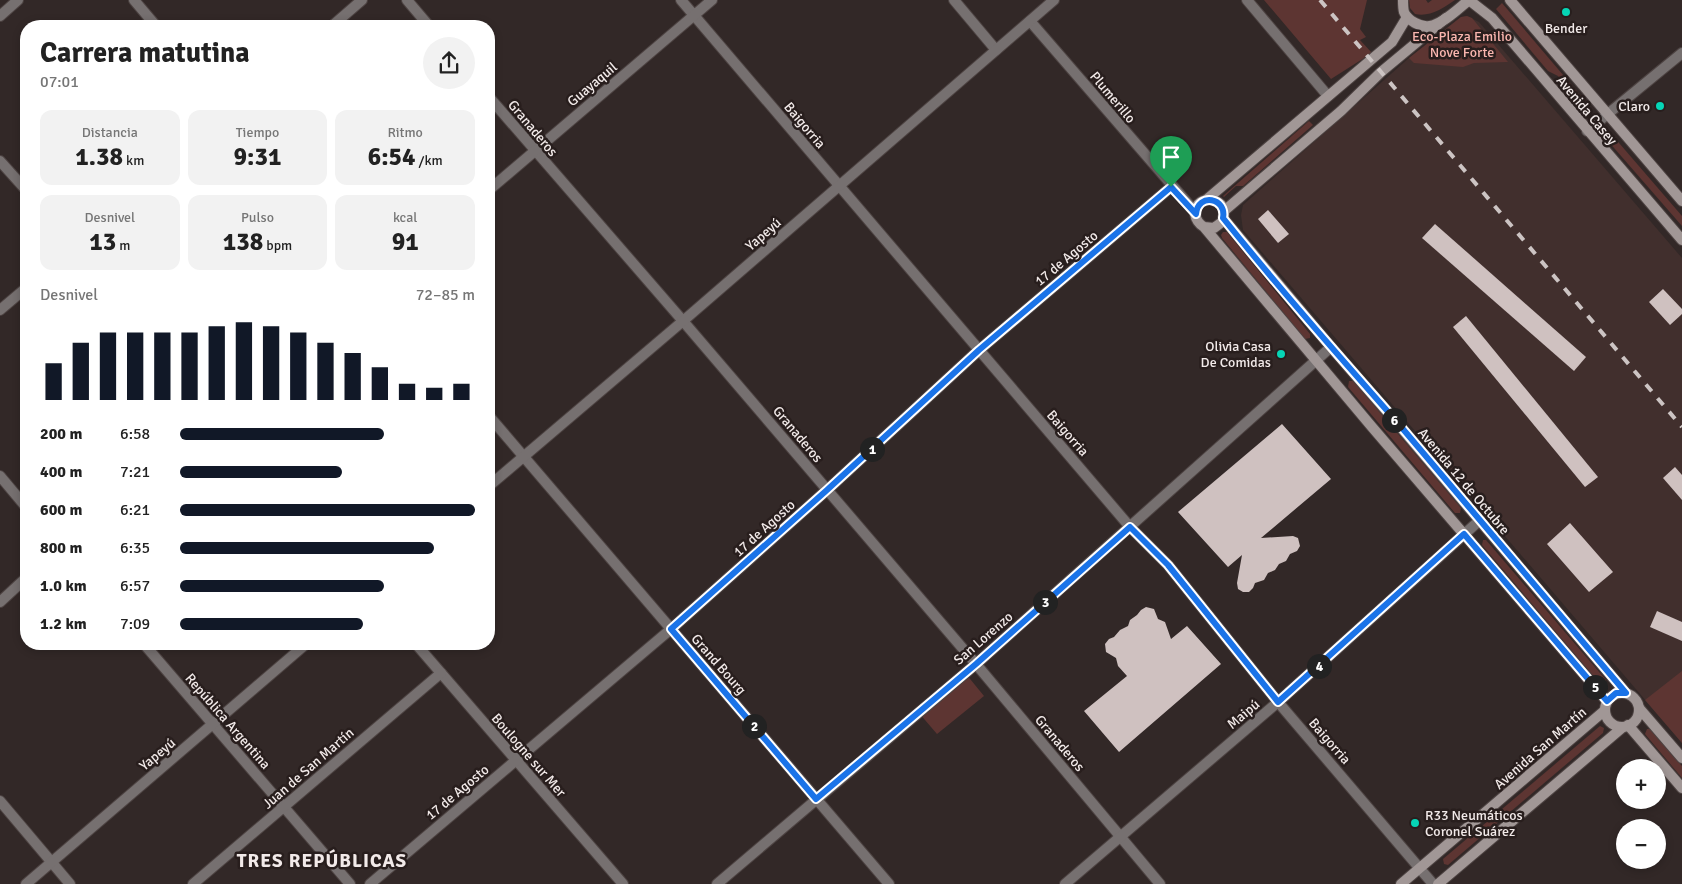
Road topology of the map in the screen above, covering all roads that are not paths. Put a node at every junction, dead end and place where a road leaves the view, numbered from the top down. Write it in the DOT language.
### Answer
graph roads {
  1 [pos="18,0"];
  2 [pos="134,0"];
  3 [pos="362,0"];
  4 [pos="407,0"];
  5 [pos="681,0"];
  6 [pos="712,0"];
  7 [pos="954,0"];
  8 [pos="1054,0"];
  9 [pos="1247,0"];
  10 [pos="1396,0"];
  11 [pos="1403,0"];
  12 [pos="1469,0"];
  13 [pos="1510,0"];
  14 [pos="1406,15"];
  15 [pos="0,16"];
  16 [pos="694,16"];
  17 [pos="1446,18"];
  18 [pos="151,20"];
  19 [pos="339,20"];
  20 [pos="424,20"];
  21 [pos="1030,20"];
  22 [pos="996,50"];
  23 [pos="1682,53"];
  24 [pos="1328,96"];
  25 [pos="495,104"];
  26 [pos="1341,111"];
  27 [pos="1607,114"];
  28 [pos="1587,131"];
  29 [pos="534,151"];
  30 [pos="0,161"];
  31 [pos="20,183"];
  32 [pos="495,185"];
  33 [pos="839,186"];
  34 [pos="1171,187"];
  35 [pos="1206,200"];
  36 [pos="1682,201"];
  37 [pos="1196,214"];
  38 [pos="1224,215"];
  39 [pos="1204,227"];
  40 [pos="1682,240"];
  41 [pos="20,293"];
  42 [pos="0,310"];
  43 [pos="684,321"];
  44 [pos="1330,348"];
  45 [pos="979,350"];
  46 [pos="1316,360"];
  47 [pos="495,423"];
  48 [pos="524,456"];
  49 [pos="0,476"];
  50 [pos="495,481"];
  51 [pos="827,490"];
  52 [pos="20,500"];
  53 [pos="1480,520"];
  54 [pos="1130,527"];
  55 [pos="1464,534"];
  56 [pos="20,584"];
  57 [pos="0,602"];
  58 [pos="671,629"];
  59 [pos="149,650"];
  60 [pos="299,650"];
  61 [pos="421,650"];
  62 [pos="976,664"];
  63 [pos="441,673"];
  64 [pos="1626,693"];
  65 [pos="1278,702"];
  66 [pos="1606,706"];
  67 [pos="1639,708"];
  68 [pos="213,724"];
  69 [pos="1625,726"];
  70 [pos="1682,758"];
  71 [pos="515,760"];
  72 [pos="1682,788"];
  73 [pos="816,799"];
  74 [pos="0,801"];
  75 [pos="284,807"];
  76 [pos="1120,838"];
  77 [pos="51,862"];
  78 [pos="1420,868"];
  79 [pos="26,884"];
  80 [pos="70,884"];
  81 [pos="193,884"];
  82 [pos="350,884"];
  83 [pos="370,884"];
  84 [pos="623,884"];
  85 [pos="717,884"];
  86 [pos="889,884"];
  87 [pos="1065,884"];
  88 [pos="1160,884"];
  89 [pos="1401,884"];
  90 [pos="1433,884"];
  91 [pos="1438,884"];
  1 -- 15 [label="street"];
  2 -- 18 [label="street"];
  3 -- 19 [label="street"];
  4 -- 20 [label="street"];
  5 -- 16 [label="street, Baigorria"];
  6 -- 16 [label="street, Guayaquil"];
  7 -- 22 [label="street"];
  8 -- 21 [label="street, Yapeyú"];
  9 -- 24 [label="street"];
  10 -- 14 [label="main road"];
  11 -- 14 [label="main road"];
  12 -- 17 [label="main road"];
  12 -- 28 [label="main road, Avenida Casey"];
  13 -- 27 [label="main road, Avenida Casey"];
  14 -- 17 [label="main road"];
  14 -- 24 [label="main road"];
  16 -- 29 [label="street, Guayaquil"];
  16 -- 33 [label="street, Baigorria"];
  17 -- 26 [label="main road"];
  21 -- 22 [label="street, Yapeyú"];
  21 -- 34 [label="street, Plumerillo"];
  22 -- 33 [label="street, Yapeyú"];
  23 -- 27 [label="street"];
  24 -- 26 [label="main road"];
  24 -- 35 [label="main road"];
  25 -- 29 [label="street, Granaderos"];
  26 -- 38 [label="main road"];
  27 -- 28 [label="street"];
  27 -- 36 [label="main road, Avenida Casey"];
  28 -- 40 [label="main road, Avenida Casey"];
  29 -- 32 [label="street, Guayaquil"];
  29 -- 43 [label="street, Granaderos"];
  30 -- 31 [label="street"];
  33 -- 43 [label="street, Yapeyú"];
  33 -- 45 [label="street, Baigorria"];
  34 -- 37 [label="street, Plumerillo"];
  34 -- 45 [label="street, 17 de Agosto"];
  35 -- 37 [label="main road"];
  35 -- 38 [label="main road"];
  37 -- 39 [label="main road"];
  38 -- 39 [label="main road"];
  38 -- 44 [label="main road, Avenida 12 de Octubre"];
  39 -- 46 [label="main road"];
  41 -- 42 [label="street"];
  43 -- 48 [label="street, Yapeyú"];
  43 -- 51 [label="street, Granaderos"];
  44 -- 46 [label="street, San Lorenzo"];
  44 -- 53 [label="main road, Avenida 12 de Octubre"];
  45 -- 51 [label="street, 17 de Agosto"];
  45 -- 54 [label="street, Baigorria"];
  46 -- 54 [label="street, San Lorenzo"];
  46 -- 55 [label="main road"];
  47 -- 48 [label="street, Grand Bourg"];
  48 -- 50 [label="street, Yapeyú"];
  48 -- 58 [label="street, Grand Bourg"];
  49 -- 52 [label="street"];
  51 -- 58 [label="street, 17 de Agosto"];
  51 -- 62 [label="street, Granaderos"];
  53 -- 55 [label="street, Maipú"];
  53 -- 64 [label="main road, Avenida 12 de Octubre"];
  54 -- 62 [label="street, San Lorenzo"];
  54 -- 65 [label="street, Baigorria"];
  55 -- 65 [label="street, Maipú"];
  55 -- 66 [label="main road"];
  56 -- 57 [label="street"];
  58 -- 71 [label="street, 17 de Agosto"];
  58 -- 73 [label="street, Grand Bourg"];
  59 -- 68 [label="street, República Argentina"];
  60 -- 68 [label="street, Yapeyú"];
  61 -- 63 [label="street, Boulogne sur Mer"];
  62 -- 73 [label="street, San Lorenzo"];
  62 -- 76 [label="street, Granaderos"];
  63 -- 71 [label="street, Boulogne sur Mer"];
  63 -- 75 [label="street, Juan de San Martín"];
  64 -- 66 [label="main road"];
  64 -- 67 [label="main road"];
  65 -- 76 [label="street, Maipú"];
  65 -- 78 [label="street, Baigorria"];
  66 -- 69 [label="main road"];
  66 -- 78 [label="main road, Avenida San Martín"];
  67 -- 69 [label="main road"];
  67 -- 70 [label="main road"];
  68 -- 75 [label="street, República Argentina"];
  68 -- 77 [label="street, Yapeyú"];
  69 -- 72 [label="main road"];
  69 -- 91 [label="main road"];
  71 -- 83 [label="street, 17 de Agosto"];
  71 -- 84 [label="street, Boulogne sur Mer"];
  73 -- 85 [label="street, San Lorenzo"];
  73 -- 86 [label="street, Grand Bourg"];
  74 -- 77 [label="street"];
  75 -- 81 [label="street, Juan de San Martín"];
  75 -- 82 [label="street, República Argentina"];
  76 -- 87 [label="street, Maipú"];
  76 -- 88 [label="street, Granaderos"];
  77 -- 79 [label="street, Yapeyú"];
  77 -- 80 [label="street"];
  78 -- 89 [label="main road, Avenida San Martín"];
  78 -- 90 [label="street, Baigorria"];
}
